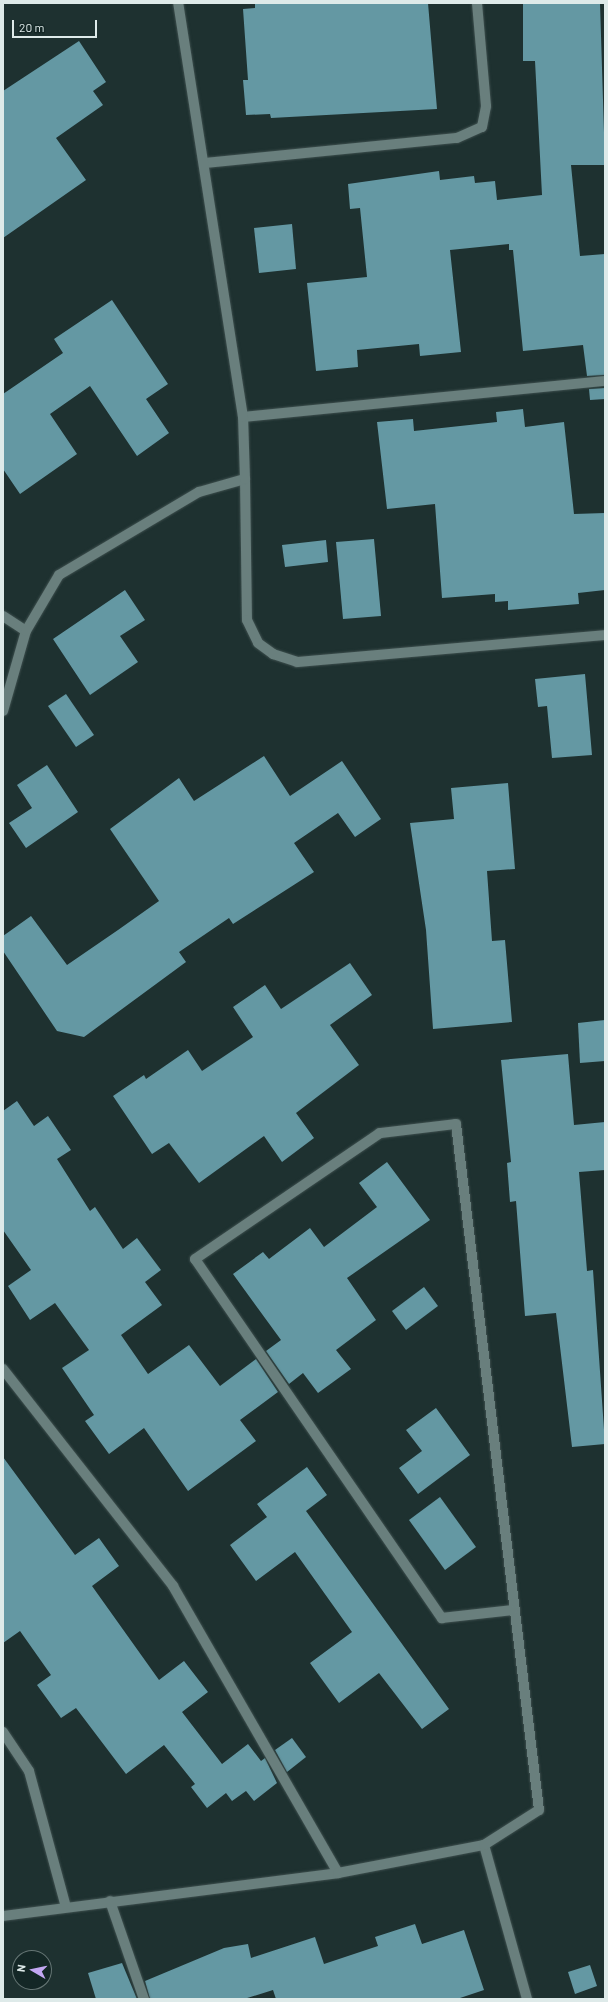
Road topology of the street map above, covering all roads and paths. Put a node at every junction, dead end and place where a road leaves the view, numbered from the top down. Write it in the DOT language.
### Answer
graph roads {
  1 [pos="178,3"];
  2 [pos="477,3"];
  3 [pos="205,163"];
  4 [pos="605,381"];
  5 [pos="243,417"];
  6 [pos="245,478"];
  7 [pos="3,616"];
  8 [pos="26,631"];
  9 [pos="605,635"];
  10 [pos="3,711"];
  11 [pos="3,1369"];
  12 [pos="513,1610"];
  13 [pos="3,1732"];
  14 [pos="484,1845"];
  15 [pos="338,1873"];
  16 [pos="110,1901"];
  17 [pos="66,1907"];
  18 [pos="3,1916"];
  19 [pos="144,1999"];
  20 [pos="527,1999"];
  1 -- 3 [label="street"];
  2 -- 3 [label="street"];
  3 -- 5 [label="street"];
  4 -- 5 [label="street"];
  5 -- 6 [label="street"];
  6 -- 8 [label="street"];
  6 -- 9 [label="street"];
  7 -- 8 [label="street"];
  8 -- 10 [label="street"];
  11 -- 15 [label="street"];
  12 -- 12 [label="street"];
  12 -- 14 [label="street"];
  13 -- 17 [label="street"];
  14 -- 15 [label="street"];
  14 -- 20 [label="street"];
  15 -- 16 [label="street"];
  16 -- 17 [label="street"];
  16 -- 19 [label="street"];
  17 -- 18 [label="street"];
}
